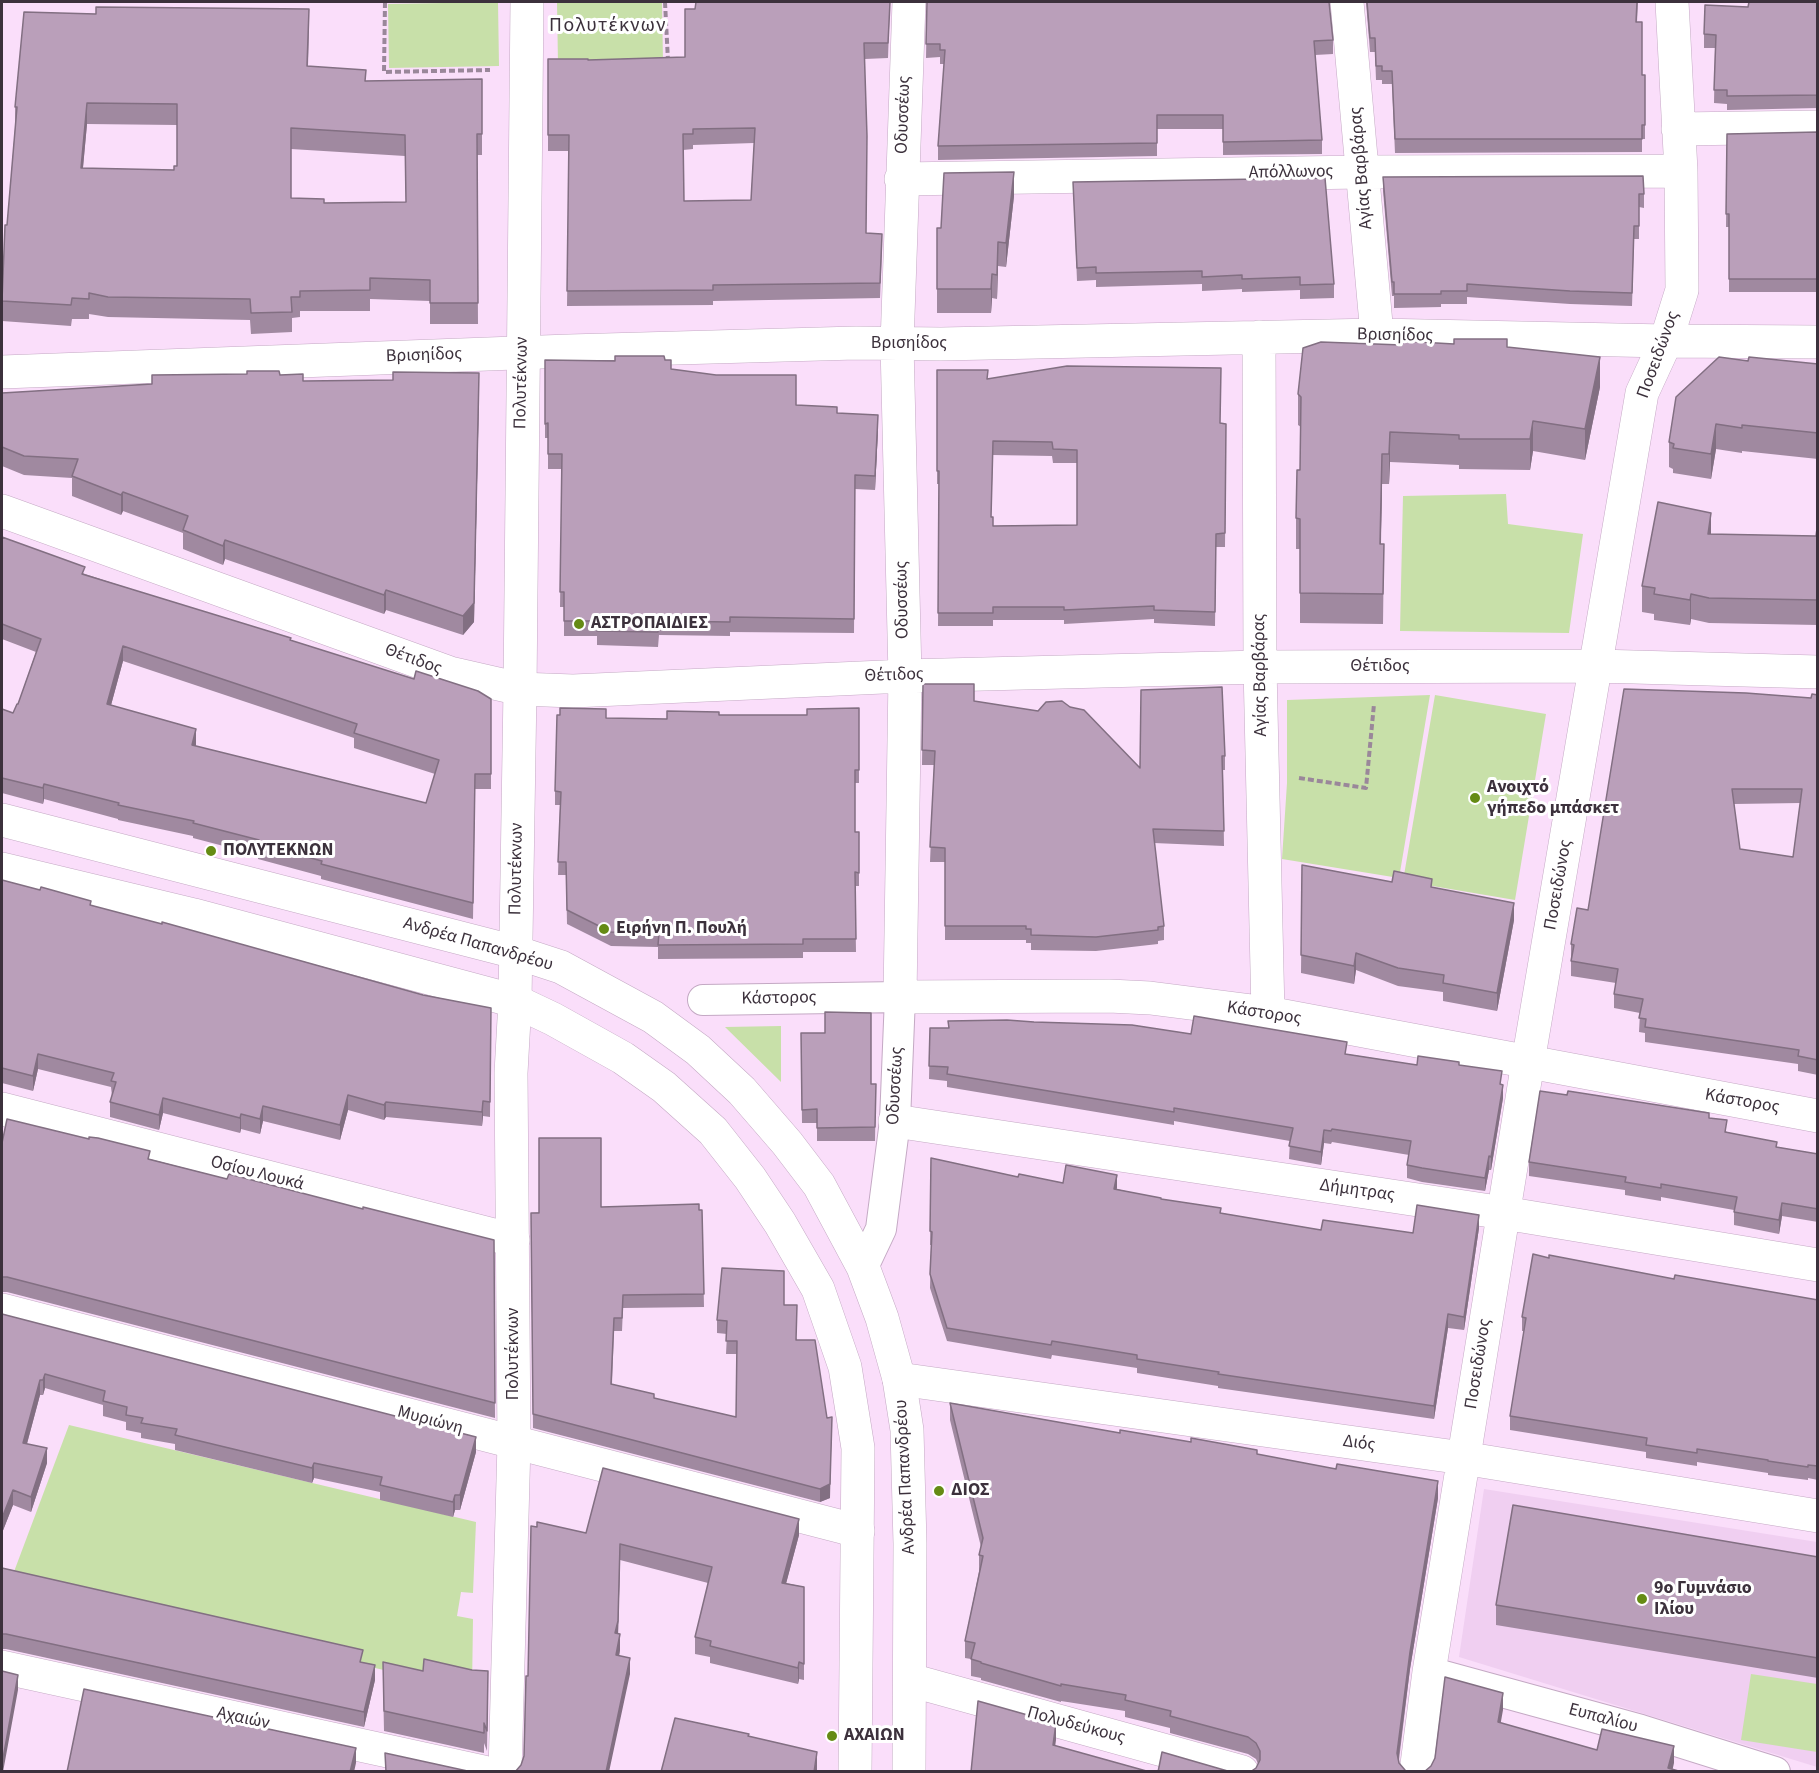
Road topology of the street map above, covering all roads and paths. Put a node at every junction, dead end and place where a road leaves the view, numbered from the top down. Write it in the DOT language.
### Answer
graph roads {
  1 [pos="385,2"];
  2 [pos="527,2"];
  3 [pos="665,2"];
  4 [pos="909,2"];
  5 [pos="1347,2"];
  6 [pos="1672,2"];
  7 [pos="669,67"];
  8 [pos="528,69"];
  9 [pos="1818,127"];
  10 [pos="1678,129"];
  11 [pos="1681,171"];
  12 [pos="1362,172"];
  13 [pos="902,179"];
  14 [pos="1377,335"];
  15 [pos="1260,337"];
  16 [pos="1666,341"];
  17 [pos="1818,342"];
  18 [pos="897,344"];
  19 [pos="522,352"];
  20 [pos="2,372"];
  21 [pos="2,511"];
  22 [pos="1596,666"];
  23 [pos="1260,667"];
  24 [pos="1378,668"];
  25 [pos="1818,672"];
  26 [pos="905,676"];
  27 [pos="520,689"];
  28 [pos="1308,779"];
  29 [pos="2,820"];
  30 [pos="2,869"];
  31 [pos="515,952"];
  32 [pos="900,998"];
  33 [pos="703,1000"];
  34 [pos="514,1001"];
  35 [pos="1268,1013"];
  36 [pos="1528,1062"];
  37 [pos="2,1108"];
  38 [pos="1818,1116"];
  39 [pos="895,1121"];
  40 [pos="1504,1213"];
  41 [pos="513,1240"];
  42 [pos="1818,1265"];
  43 [pos="863,1267"];
  44 [pos="2,1310"];
  45 [pos="899,1379"];
  46 [pos="514,1443"];
  47 [pos="1463,1458"];
  48 [pos="1818,1516"];
  49 [pos="858,1531"];
  50 [pos="2,1668"];
  51 [pos="1429,1672"];
  52 [pos="910,1680"];
  53 [pos="484,1772"];
  54 [pos="505,1772"];
  55 [pos="855,1772"];
  56 [pos="909,1772"];
  57 [pos="1242,1772"];
  58 [pos="1416,1772"];
  59 [pos="1775,1772"];
  1 -- 8 [label="path"];
  2 -- 8 [label="street, Πολυτέκνων"];
  3 -- 7 [label="path"];
  4 -- 13 [label="street, Οδυσσέως"];
  5 -- 12 [label="street, Αγίας Βαρβάρας"];
  6 -- 10 [label="street, Ποσειδώνος"];
  8 -- 19 [label="street, Πολυτέκνων"];
  9 -- 10 [label="street"];
  10 -- 11 [label="street, Ποσειδώνος"];
  11 -- 12 [label="street, Απόλλωνος"];
  11 -- 16 [label="street, Ποσειδώνος"];
  12 -- 13 [label="street, Απόλλωνος"];
  12 -- 14 [label="street, Αγίας Βαρβάρας"];
  13 -- 18 [label="street, Οδυσσέως"];
  14 -- 15 [label="street, Βρισηίδος"];
  14 -- 16 [label="street, Βρισηίδος"];
  15 -- 18 [label="street, Βρισηίδος"];
  15 -- 23 [label="street, Αγίας Βαρβάρας"];
  16 -- 17 [label="street, Βρισηίδος"];
  16 -- 22 [label="street, Ποσειδώνος"];
  18 -- 19 [label="street, Βρισηίδος"];
  18 -- 26 [label="street, Οδυσσέως"];
  19 -- 20 [label="street, Βρισηίδος"];
  19 -- 27 [label="street, Πολυτέκνων"];
  21 -- 27 [label="street, Θέτιδος"];
  22 -- 24 [label="street, Θέτιδος"];
  22 -- 25 [label="street, Θέτιδος"];
  22 -- 36 [label="street, Ποσειδώνος"];
  23 -- 24 [label="street, Θέτιδος"];
  23 -- 26 [label="street, Θέτιδος"];
  23 -- 35 [label="street, Αγίας Βαρβάρας"];
  24 -- 28 [label="path"];
  26 -- 27 [label="street, Θέτιδος"];
  26 -- 32 [label="street, Οδυσσέως"];
  27 -- 31 [label="street, Πολυτέκνων"];
  29 -- 31 [label="street, Ανδρέα Παπανδρέου"];
  30 -- 34 [label="street"];
  31 -- 34 [label="street, Πολυτέκνων"];
  31 -- 43 [label="street, Ανδρέα Παπανδρέου"];
  32 -- 33 [label="street, Κάστορος"];
  32 -- 35 [label="street, Κάστορος"];
  32 -- 39 [label="street, Οδυσσέως"];
  34 -- 41 [label="street, Πολυτέκνων"];
  34 -- 49 [label="street"];
  35 -- 36 [label="street, Κάστορος"];
  36 -- 38 [label="street, Κάστορος"];
  36 -- 40 [label="street, Ποσειδώνος"];
  37 -- 41 [label="street, Οσίου Λουκά"];
  39 -- 40 [label="street, Δήμητρας"];
  39 -- 43 [label="street, Οδυσσέως"];
  40 -- 42 [label="street, Δήμητρας"];
  40 -- 47 [label="street, Ποσειδώνος"];
  41 -- 46 [label="street, Πολυτέκνων"];
  43 -- 45 [label="street, Ανδρέα Παπανδρέου"];
  44 -- 46 [label="street, Μυριώνη"];
  45 -- 47 [label="street, Διός"];
  45 -- 52 [label="street, Ανδρέα Παπανδρέου"];
  46 -- 49 [label="street, Μυριώνη"];
  46 -- 54 [label="street, Πολυτέκνων"];
  47 -- 48 [label="street, Διός"];
  47 -- 51 [label="street, Ποσειδώνος"];
  49 -- 55 [label="street"];
  50 -- 53 [label="street, Αχαιών"];
  51 -- 58 [label="street, Ποσειδώνος"];
  51 -- 59 [label="street, Ευπαλίου"];
  52 -- 56 [label="street, Ανδρέα Παπανδρέου"];
  52 -- 57 [label="street, Πολυδεύκους"];
}
